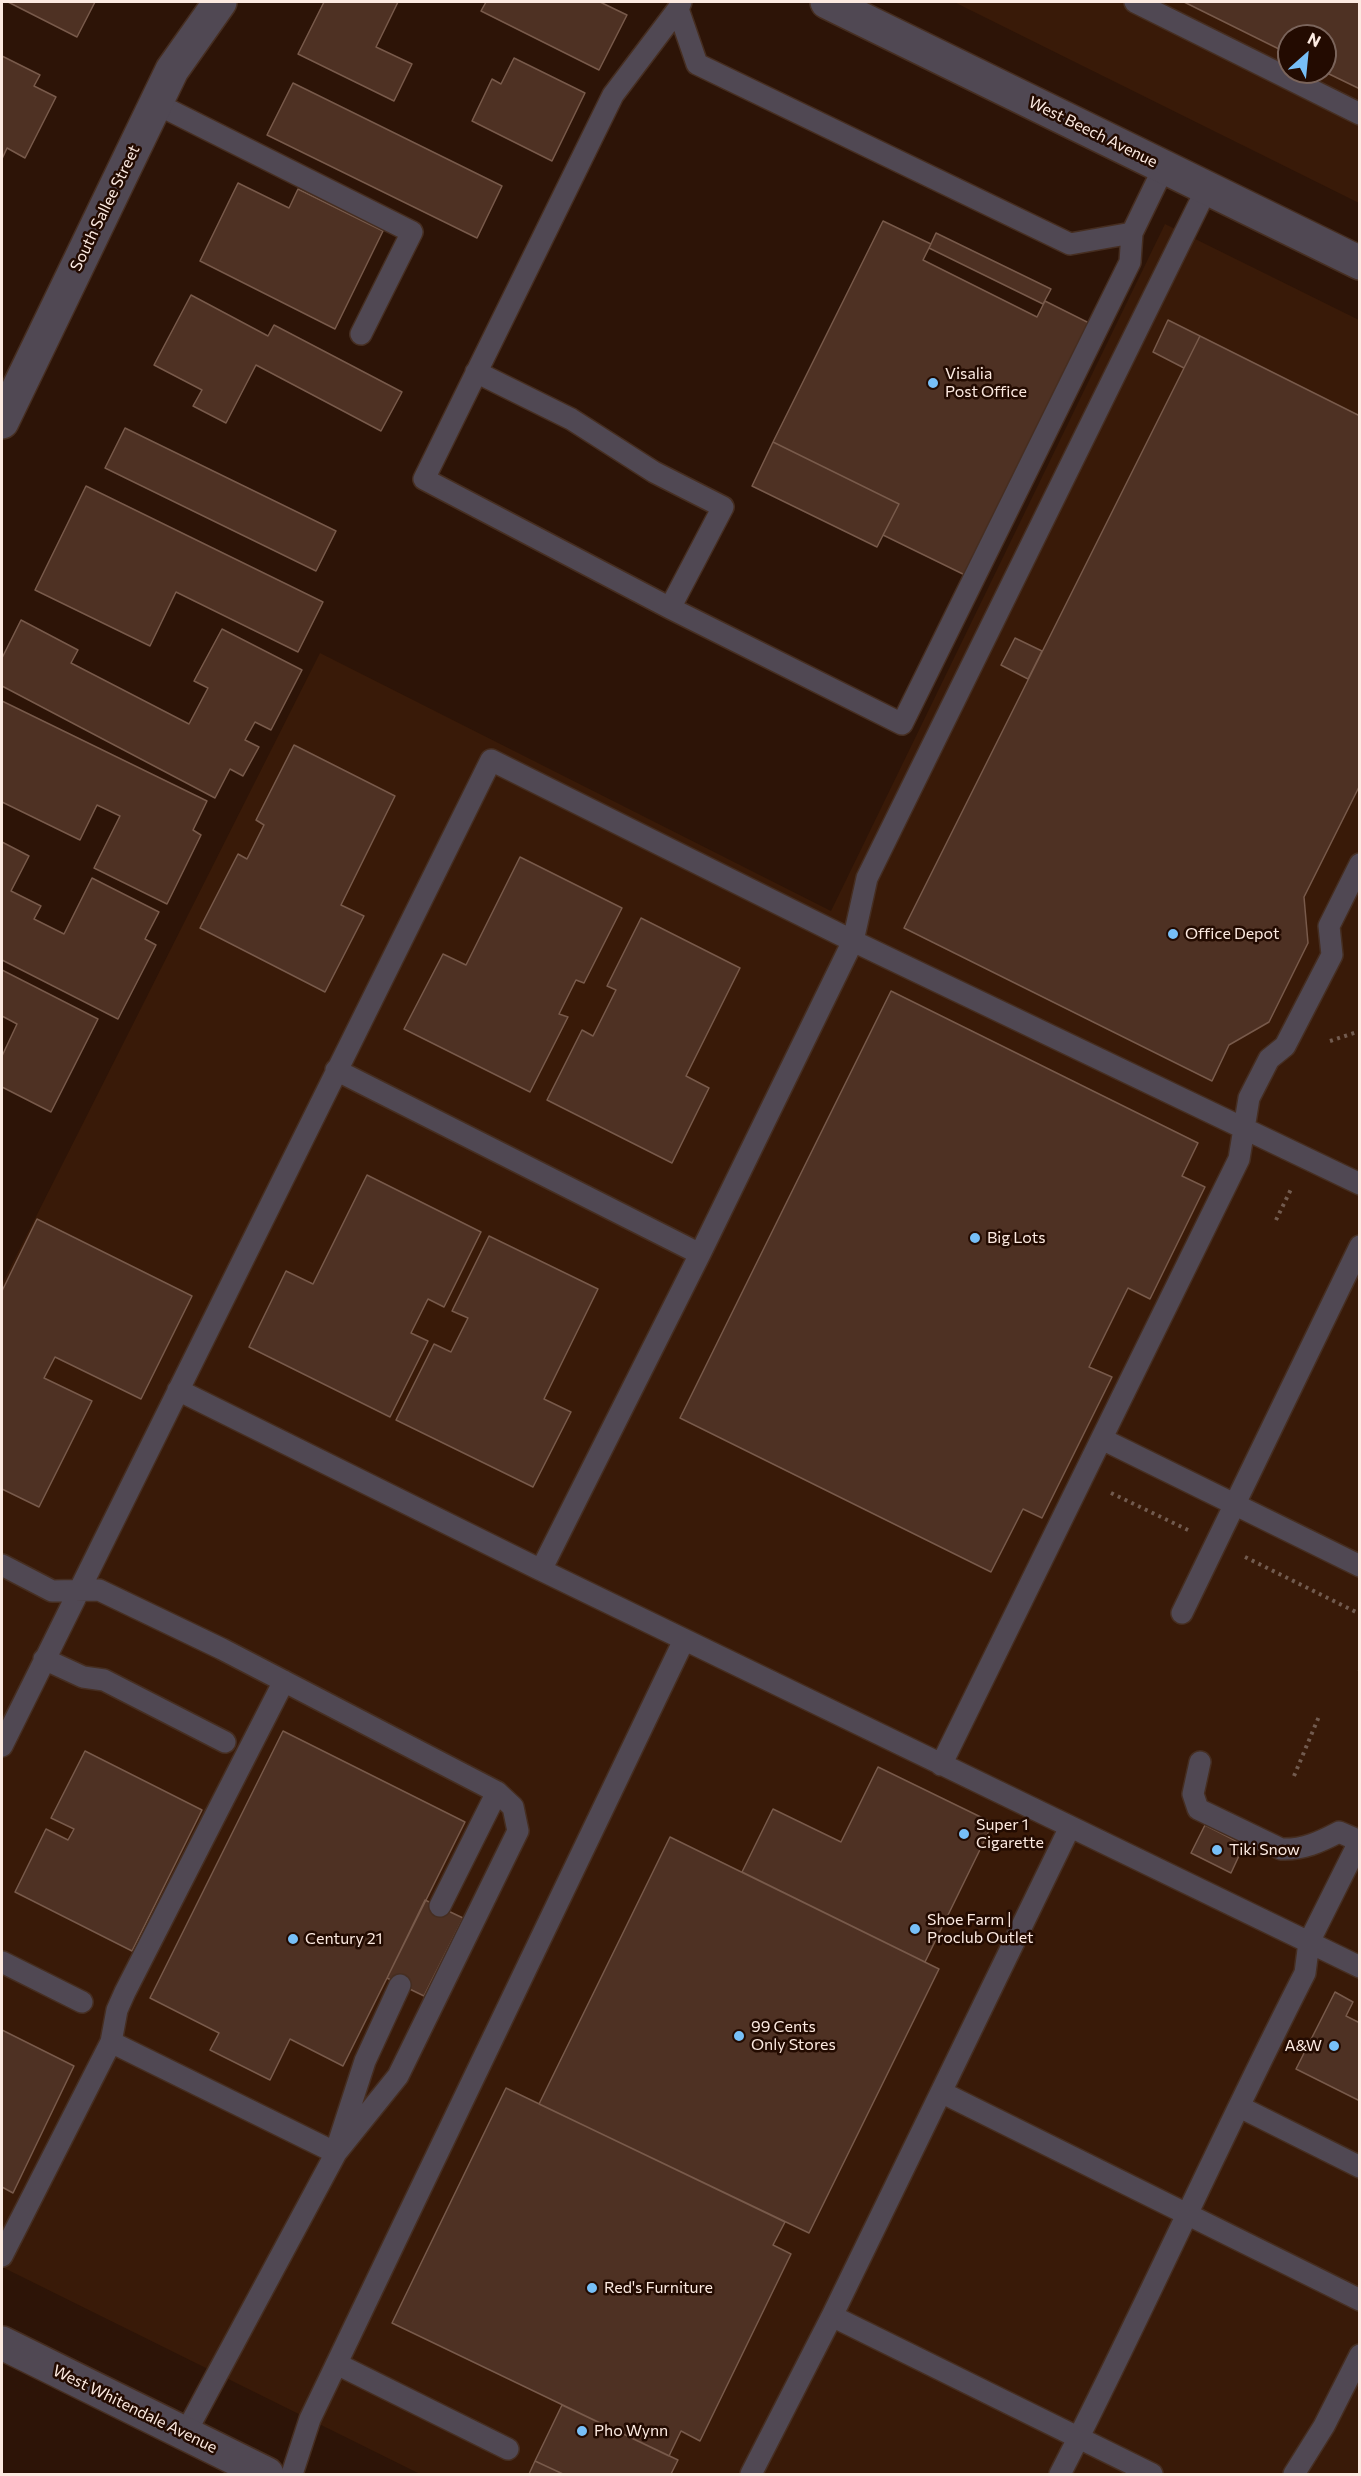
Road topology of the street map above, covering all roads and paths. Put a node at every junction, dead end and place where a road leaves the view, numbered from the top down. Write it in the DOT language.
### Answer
graph roads {
  1 [pos="220,2"];
  2 [pos="827,2"];
  3 [pos="1136,2"];
  4 [pos="679,5"];
  5 [pos="155,103"];
  6 [pos="1359,114"];
  7 [pos="1164,167"];
  8 [pos="1207,188"];
  9 [pos="1132,233"];
  10 [pos="1359,263"];
  11 [pos="360,334"];
  12 [pos="476,372"];
  13 [pos="2,422"];
  14 [pos="670,608"];
  15 [pos="1359,864"];
  16 [pos="853,941"];
  17 [pos="1359,1031"];
  18 [pos="1330,1041"];
  19 [pos="336,1070"];
  20 [pos="1244,1130"];
  21 [pos="1284,1182"];
  22 [pos="1359,1184"];
  23 [pos="1276,1220"];
  24 [pos="1359,1246"];
  25 [pos="700,1254"];
  26 [pos="178,1390"];
  27 [pos="1102,1439"];
  28 [pos="1109,1491"];
  29 [pos="1233,1504"];
  30 [pos="1192,1532"];
  31 [pos="1238,1554"];
  32 [pos="2,1564"];
  33 [pos="1359,1566"];
  34 [pos="541,1570"];
  35 [pos="77,1591"];
  36 [pos="1182,1613"];
  37 [pos="1359,1614"];
  38 [pos="684,1640"];
  39 [pos="44,1659"];
  40 [pos="284,1681"];
  41 [pos="1320,1714"];
  42 [pos="225,1742"];
  43 [pos="2,1746"];
  44 [pos="1200,1762"];
  45 [pos="941,1765"];
  46 [pos="1293,1776"];
  47 [pos="497,1792"];
  48 [pos="1070,1827"];
  49 [pos="1359,1841"];
  50 [pos="440,1906"];
  51 [pos="1309,1942"];
  52 [pos="2,1962"];
  53 [pos="1359,1967"];
  54 [pos="400,1985"];
  55 [pos="82,2002"];
  56 [pos="111,2042"];
  57 [pos="941,2092"];
  58 [pos="1240,2107"];
  59 [pos="336,2153"];
  60 [pos="1359,2167"];
  61 [pos="1188,2215"];
  62 [pos="2,2256"];
  63 [pos="1359,2300"];
  64 [pos="831,2316"];
  65 [pos="2,2343"];
  66 [pos="1359,2355"];
  67 [pos="337,2364"];
  68 [pos="185,2434"];
  69 [pos="1078,2438"];
  70 [pos="508,2449"];
  71 [pos="267,2475"];
  72 [pos="292,2475"];
  73 [pos="751,2475"];
  74 [pos="1060,2475"];
  75 [pos="1152,2475"];
  76 [pos="1294,2475"];
  1 -- 5 [label="street, South Sallee Street"];
  2 -- 7 [label="street, West Beech Avenue"];
  3 -- 6 [label="lane"];
  4 -- 9 [label="lane"];
  4 -- 12 [label="lane"];
  5 -- 11 [label="lane"];
  5 -- 13 [label="street, South Sallee Street"];
  7 -- 8 [label="street, West Beech Avenue"];
  7 -- 9 [label="lane"];
  8 -- 10 [label="street, West Beech Avenue"];
  8 -- 16 [label="lane"];
  9 -- 14 [label="lane"];
  12 -- 14 [label="lane"];
  12 -- 14 [label="lane"];
  15 -- 20 [label="lane"];
  16 -- 19 [label="lane"];
  16 -- 20 [label="lane"];
  16 -- 25 [label="lane"];
  17 -- 18 [label="path"];
  19 -- 25 [label="lane"];
  19 -- 26 [label="lane"];
  20 -- 22 [label="lane"];
  20 -- 27 [label="lane"];
  21 -- 23 [label="path"];
  24 -- 29 [label="lane"];
  25 -- 34 [label="lane"];
  26 -- 34 [label="lane"];
  26 -- 35 [label="lane"];
  27 -- 29 [label="lane"];
  27 -- 45 [label="lane"];
  28 -- 30 [label="path"];
  29 -- 33 [label="lane"];
  29 -- 36 [label="lane"];
  31 -- 37 [label="path"];
  32 -- 35 [label="lane"];
  34 -- 38 [label="lane"];
  35 -- 39 [label="lane"];
  35 -- 40 [label="lane"];
  38 -- 45 [label="lane"];
  38 -- 67 [label="lane"];
  39 -- 42 [label="lane"];
  39 -- 43 [label="lane"];
  40 -- 47 [label="lane"];
  40 -- 56 [label="lane"];
  41 -- 46 [label="path"];
  44 -- 49 [label="lane"];
  45 -- 48 [label="lane"];
  47 -- 50 [label="lane"];
  47 -- 59 [label="lane"];
  48 -- 51 [label="lane"];
  48 -- 57 [label="lane"];
  49 -- 51 [label="lane"];
  51 -- 53 [label="lane"];
  51 -- 58 [label="lane"];
  52 -- 55 [label="lane"];
  54 -- 59 [label="lane"];
  56 -- 59 [label="lane"];
  56 -- 62 [label="lane"];
  57 -- 61 [label="lane"];
  57 -- 64 [label="lane"];
  58 -- 60 [label="lane"];
  58 -- 61 [label="lane"];
  59 -- 68 [label="lane"];
  61 -- 63 [label="lane"];
  61 -- 69 [label="lane"];
  64 -- 69 [label="lane"];
  64 -- 73 [label="lane"];
  65 -- 68 [label="street, West Whitendale Avenue"];
  66 -- 76 [label="lane"];
  67 -- 70 [label="lane"];
  67 -- 72 [label="lane"];
  68 -- 71 [label="street, West Whitendale Avenue"];
  69 -- 74 [label="lane"];
  69 -- 75 [label="lane"];
}
